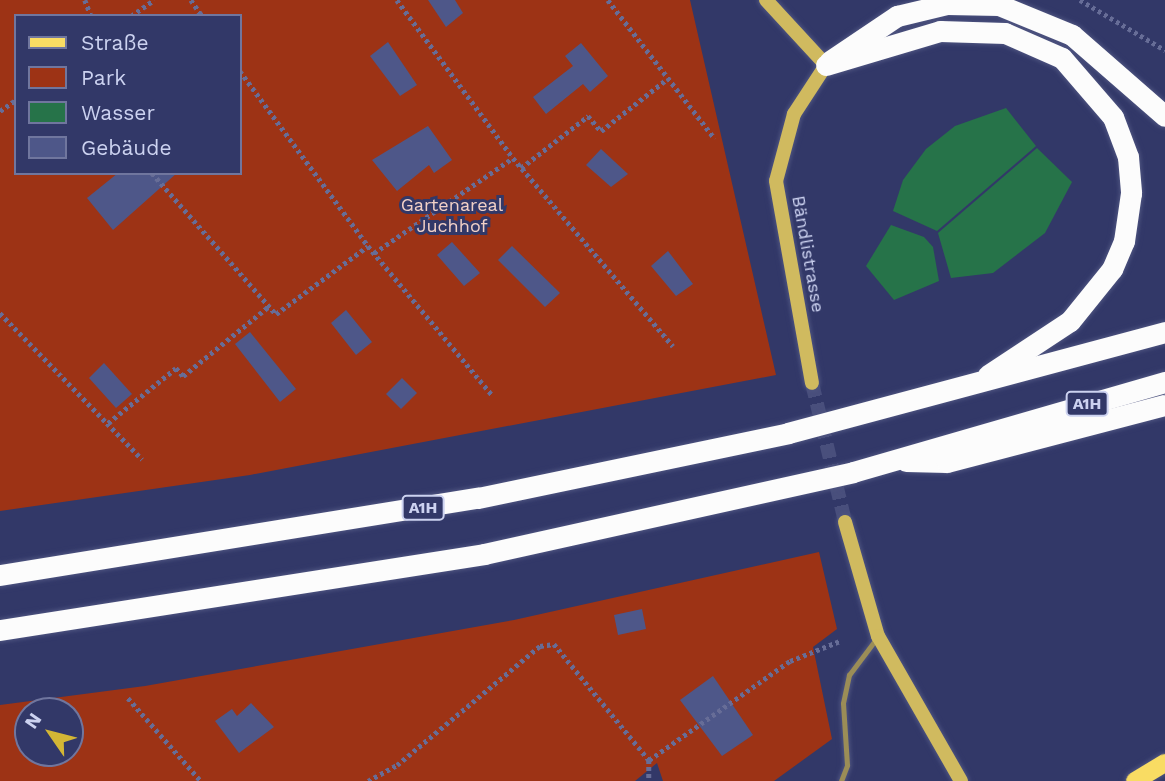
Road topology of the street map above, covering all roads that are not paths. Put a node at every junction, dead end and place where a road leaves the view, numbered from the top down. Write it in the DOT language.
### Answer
graph roads {
  1 [pos="766,0"];
  2 [pos="826,65"];
  3 [pos="1165,116"];
  4 [pos="1165,332"];
  5 [pos="1165,382"];
  6 [pos="812,383"];
  7 [pos="972,386"];
  8 [pos="1165,405"];
  9 [pos="894,460"];
  10 [pos="845,522"];
  11 [pos="0,575"];
  12 [pos="0,630"];
  13 [pos="878,636"];
  14 [pos="1165,763"];
  15 [pos="841,781"];
  16 [pos="961,781"];
  17 [pos="1135,781"];
  1 -- 2 [label="street"];
  2 -- 3 [label="highway"];
  2 -- 6 [label="street, Bändlistrasse"];
  2 -- 7 [label="highway"];
  4 -- 7 [label="highway, A1H"];
  5 -- 9 [label="highway, A1H"];
  7 -- 11 [label="highway, A1H"];
  8 -- 9 [label="highway"];
  9 -- 12 [label="highway, A1H"];
  10 -- 13 [label="street"];
  13 -- 15 [label="lane"];
  13 -- 16 [label="street"];
  14 -- 17 [label="main road"];
}
